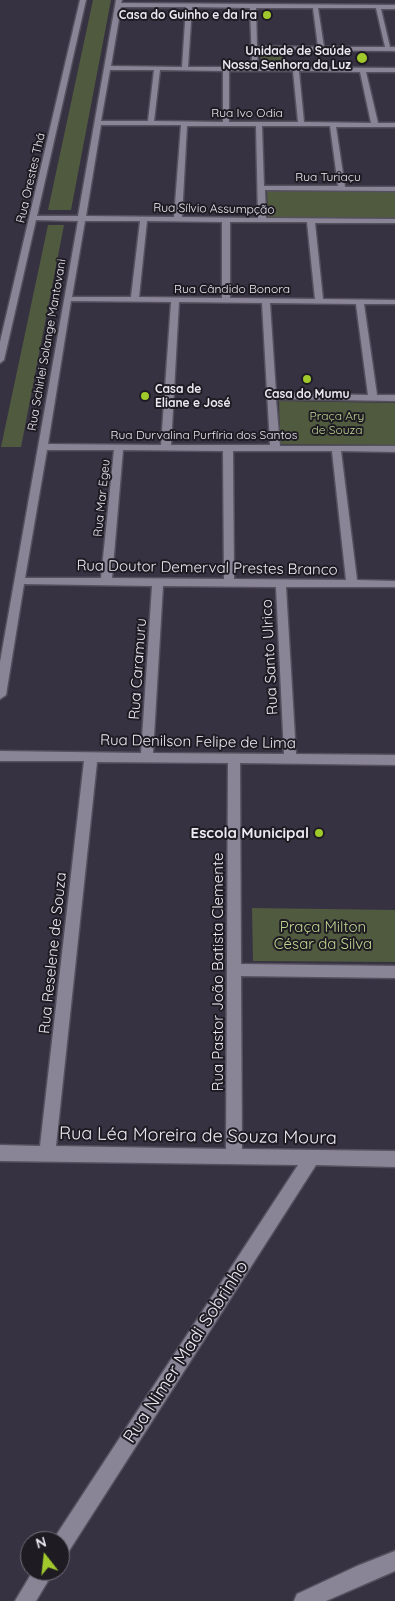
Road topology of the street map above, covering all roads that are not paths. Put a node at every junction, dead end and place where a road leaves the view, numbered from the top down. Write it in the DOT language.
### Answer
graph roads {
  1 [pos="83,0"];
  2 [pos="349,0"];
  3 [pos="119,3"];
  4 [pos="163,3"];
  5 [pos="226,3"];
  6 [pos="287,3"];
  7 [pos="190,6"];
  8 [pos="253,6"];
  9 [pos="315,6"];
  10 [pos="350,7"];
  11 [pos="378,7"];
  12 [pos="395,7"];
  13 [pos="254,48"];
  14 [pos="321,49"];
  15 [pos="392,49"];
  16 [pos="290,61"];
  17 [pos="108,68"];
  18 [pos="157,69"];
  19 [pos="185,69"];
  20 [pos="226,69"];
  21 [pos="255,69"];
  22 [pos="363,70"];
  23 [pos="395,70"];
  24 [pos="98,123"];
  25 [pos="151,123"];
  26 [pos="184,124"];
  27 [pos="226,124"];
  28 [pos="259,124"];
  29 [pos="301,124"];
  30 [pos="333,124"];
  31 [pos="375,125"];
  32 [pos="395,125"];
  33 [pos="261,188"];
  34 [pos="342,189"];
  35 [pos="395,189"];
  36 [pos="33,218"];
  37 [pos="82,219"];
  38 [pos="144,219"];
  39 [pos="178,220"];
  40 [pos="226,220"];
  41 [pos="262,220"];
  42 [pos="312,221"];
  43 [pos="395,221"];
  44 [pos="68,299"];
  45 [pos="135,300"];
  46 [pos="175,300"];
  47 [pos="226,300"];
  48 [pos="266,301"];
  49 [pos="319,301"];
  50 [pos="360,301"];
  51 [pos="395,302"];
  52 [pos="0,360"];
  53 [pos="272,396"];
  54 [pos="373,397"];
  55 [pos="395,398"];
  56 [pos="42,446"];
  57 [pos="119,447"];
  58 [pos="166,447"];
  59 [pos="228,448"];
  60 [pos="275,448"];
  61 [pos="336,448"];
  62 [pos="395,449"];
  63 [pos="20,581"];
  64 [pos="106,582"];
  65 [pos="158,582"];
  66 [pos="229,583"];
  67 [pos="281,583"];
  68 [pos="352,584"];
  69 [pos="395,584"];
  70 [pos="0,695"];
  71 [pos="0,756"];
  72 [pos="91,757"];
  73 [pos="148,757"];
  74 [pos="234,758"];
  75 [pos="290,759"];
  76 [pos="395,760"];
  77 [pos="234,970"];
  78 [pos="395,972"];
  79 [pos="0,1152"];
  80 [pos="47,1153"];
  81 [pos="234,1156"];
  82 [pos="312,1157"];
  83 [pos="395,1159"];
  84 [pos="70,1532"];
  85 [pos="395,1561"];
  86 [pos="38,1581"];
  87 [pos="25,1601"];
  88 [pos="304,1601"];
  1 -- 36 [label="street, Rua Orestes Thá"];
  2 -- 10 [label="street"];
  3 -- 4 [label="street"];
  3 -- 17 [label="street, Rua Schirlei Solange Mantovani"];
  4 -- 7 [label="street"];
  5 -- 7 [label="street"];
  5 -- 8 [label="street"];
  6 -- 8 [label="street"];
  6 -- 9 [label="street"];
  7 -- 19 [label="street"];
  8 -- 13 [label="street"];
  9 -- 10 [label="street"];
  9 -- 14 [label="street"];
  10 -- 11 [label="street"];
  11 -- 12 [label="street"];
  11 -- 15 [label="street"];
  13 -- 16 [label="street"];
  13 -- 21 [label="street"];
  14 -- 15 [label="street"];
  14 -- 16 [label="street"];
  16 -- 21 [label="street"];
  16 -- 22 [label="street"];
  16 -- 29 [label="street"];
  17 -- 18 [label="street"];
  17 -- 24 [label="street, Rua Schirlei Solange Mantovani"];
  18 -- 19 [label="street"];
  18 -- 25 [label="street"];
  19 -- 20 [label="street"];
  20 -- 21 [label="street"];
  20 -- 27 [label="street"];
  22 -- 23 [label="street"];
  22 -- 31 [label="street"];
  24 -- 25 [label="street, Rua Ivo Odia"];
  24 -- 37 [label="street, Rua Schirlei Solange Mantovani"];
  25 -- 26 [label="street, Rua Ivo Odia"];
  26 -- 27 [label="street, Rua Ivo Odia"];
  26 -- 39 [label="street"];
  27 -- 28 [label="street, Rua Ivo Odia"];
  28 -- 29 [label="street, Rua Ivo Odia"];
  28 -- 33 [label="street"];
  29 -- 30 [label="street, Rua Ivo Odia"];
  30 -- 31 [label="street, Rua Ivo Odia"];
  30 -- 34 [label="street"];
  31 -- 32 [label="street, Rua Ivo Odia"];
  33 -- 34 [label="street, Rua Turiaçu"];
  33 -- 41 [label="street"];
  34 -- 35 [label="street, Rua Turiaçu"];
  36 -- 37 [label="street, Rua Sílvio Assumpção"];
  36 -- 52 [label="street, Rua Orestes Thá"];
  37 -- 38 [label="street, Rua Sílvio Assumpção"];
  37 -- 44 [label="street, Rua Schirlei Solange Mantovani"];
  38 -- 39 [label="street, Rua Sílvio Assumpção"];
  38 -- 45 [label="street"];
  39 -- 40 [label="street, Rua Sílvio Assumpção"];
  40 -- 41 [label="street, Rua Sílvio Assumpção"];
  40 -- 47 [label="street"];
  41 -- 42 [label="street, Rua Sílvio Assumpção"];
  42 -- 43 [label="street, Rua Sílvio Assumpção"];
  42 -- 49 [label="street"];
  44 -- 45 [label="street, Rua Cândido Bonora"];
  44 -- 56 [label="street, Rua Schirlei Solange Mantovani"];
  45 -- 46 [label="street, Rua Cândido Bonora"];
  46 -- 47 [label="street, Rua Cândido Bonora"];
  46 -- 58 [label="street"];
  47 -- 48 [label="street, Rua Cândido Bonora"];
  48 -- 49 [label="street, Rua Cândido Bonora"];
  48 -- 53 [label="street"];
  49 -- 50 [label="street, Rua Cândido Bonora"];
  50 -- 51 [label="street, Rua Cândido Bonora"];
  50 -- 54 [label="street"];
  53 -- 54 [label="street"];
  53 -- 60 [label="street"];
  54 -- 55 [label="street"];
  56 -- 57 [label="street, Rua Durvalina Purfíria dos Santos"];
  56 -- 63 [label="street, Rua Schirlei Solange Mantovani"];
  57 -- 58 [label="street, Rua Durvalina Purfíria dos Santos"];
  57 -- 64 [label="street, Rua Mar Egeu"];
  58 -- 59 [label="street, Rua Durvalina Purfíria dos Santos"];
  59 -- 60 [label="street, Rua Durvalina Purfíria dos Santos"];
  59 -- 66 [label="street"];
  60 -- 61 [label="street, Rua Durvalina Purfíria dos Santos"];
  61 -- 62 [label="street, Rua Durvalina Purfíria dos Santos"];
  61 -- 68 [label="street"];
  63 -- 64 [label="street, Rua Doutor Demerval Prestes Branco"];
  63 -- 70 [label="street, Rua Schirlei Solange Mantovani"];
  64 -- 65 [label="street, Rua Doutor Demerval Prestes Branco"];
  65 -- 66 [label="street, Rua Doutor Demerval Prestes Branco"];
  65 -- 73 [label="street, Rua Caramuru"];
  66 -- 67 [label="street, Rua Doutor Demerval Prestes Branco"];
  67 -- 68 [label="street, Rua Doutor Demerval Prestes Branco"];
  67 -- 75 [label="street, Rua Santo Ulrico"];
  68 -- 69 [label="street, Rua Doutor Demerval Prestes Branco"];
  71 -- 72 [label="street, Rua Denilson Felipe de Lima"];
  72 -- 73 [label="street, Rua Denilson Felipe de Lima"];
  72 -- 80 [label="street, Rua Reselene de Souza"];
  73 -- 74 [label="street, Rua Denilson Felipe de Lima"];
  74 -- 75 [label="street, Rua Denilson Felipe de Lima"];
  74 -- 77 [label="street, Rua Pastor João Batista Clemente"];
  75 -- 76 [label="street, Rua Denilson Felipe de Lima"];
  77 -- 78 [label="street"];
  77 -- 81 [label="street, Rua Pastor João Batista Clemente"];
  79 -- 80 [label="street, Rua Léa Moreira de Souza Moura"];
  80 -- 81 [label="street, Rua Léa Moreira de Souza Moura"];
  81 -- 82 [label="street, Rua Léa Moreira de Souza Moura"];
  82 -- 83 [label="street, Rua Léa Moreira de Souza Moura"];
  82 -- 84 [label="street, Rua Nimer Madi Sobrinho"];
  85 -- 88 [label="street"];
  86 -- 87 [label="street"];
}
